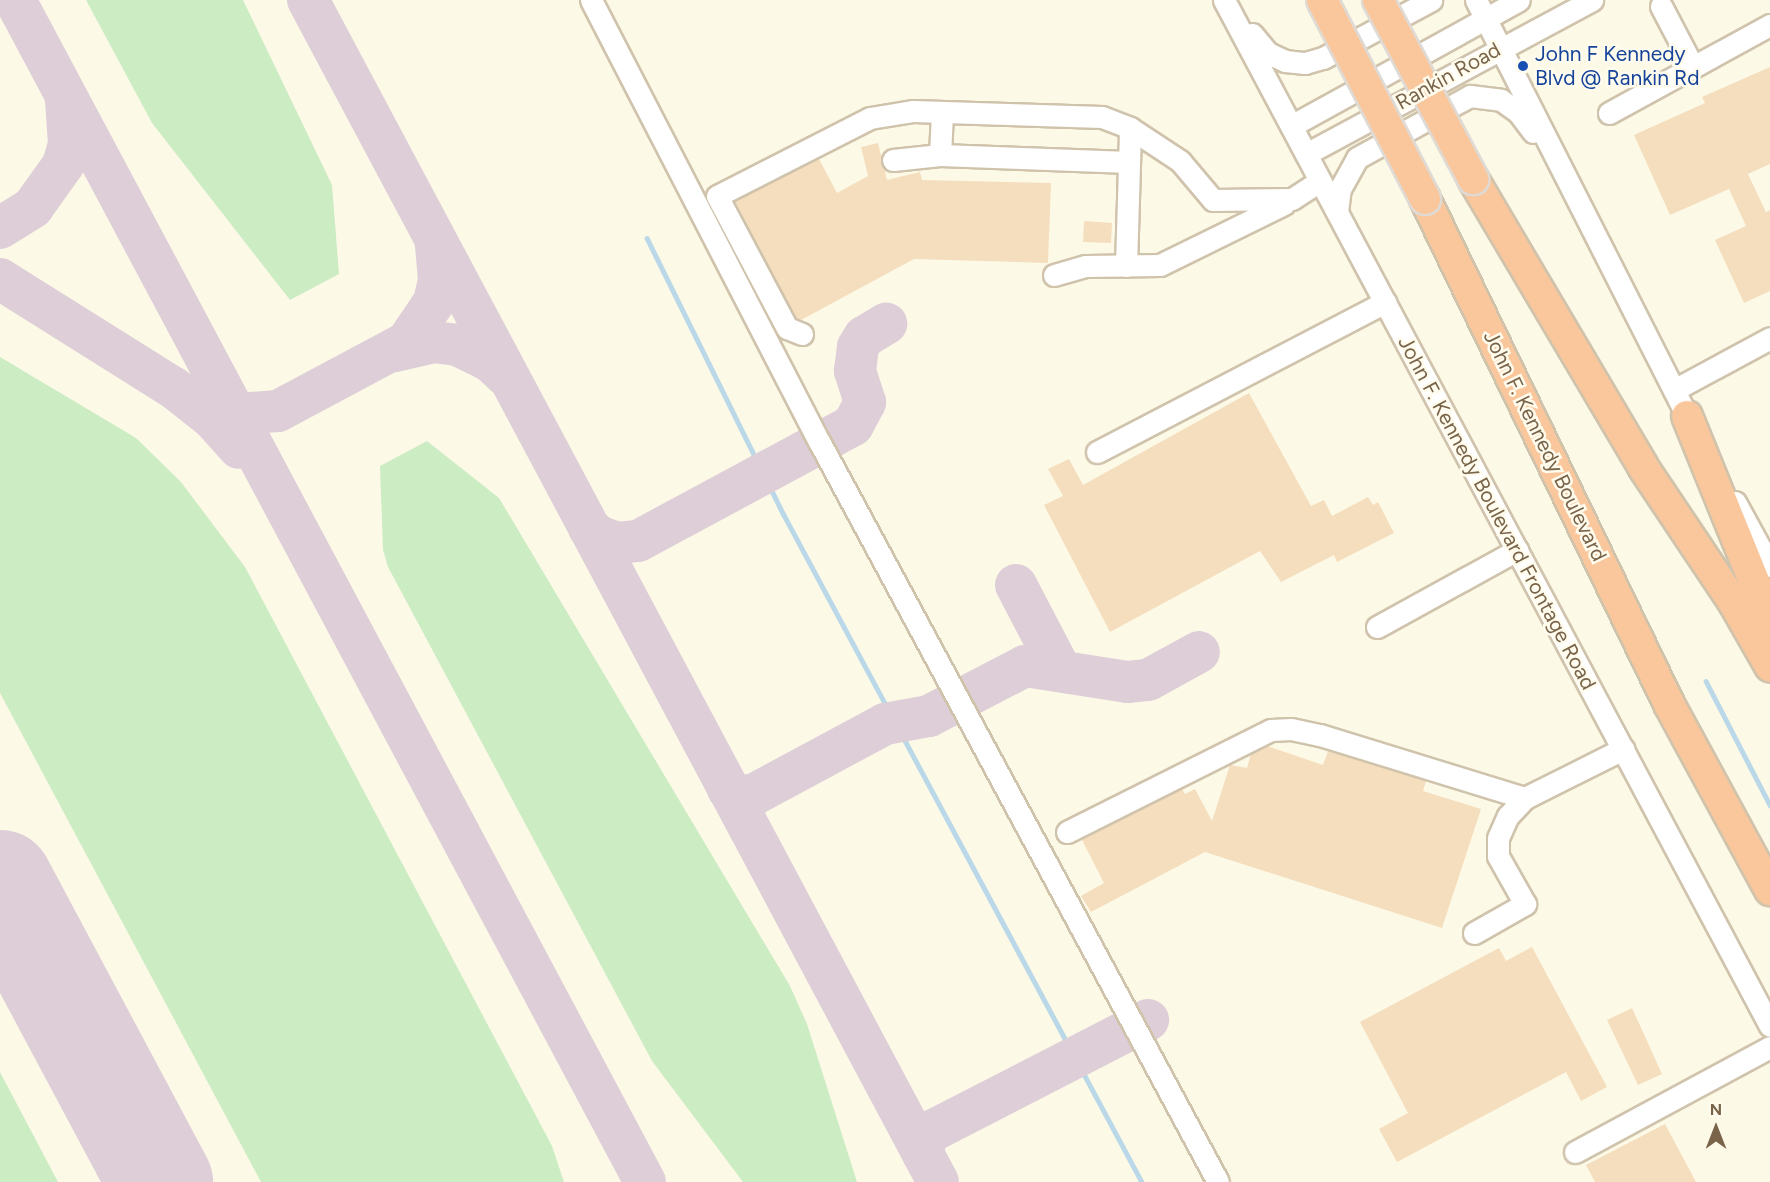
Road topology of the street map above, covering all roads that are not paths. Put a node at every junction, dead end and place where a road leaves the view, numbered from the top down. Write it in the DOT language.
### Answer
graph roads {
  1 [pos="591,0"];
  2 [pos="1225,0"];
  3 [pos="1322,0"];
  4 [pos="1378,0"];
  5 [pos="1431,0"];
  6 [pos="1519,0"];
  7 [pos="1592,0"];
  8 [pos="1661,6"];
  9 [pos="1480,9"];
  10 [pos="1770,25"];
  11 [pos="1500,47"];
  12 [pos="1693,68"];
  13 [pos="942,112"];
  14 [pos="1609,113"];
  15 [pos="1291,126"];
  16 [pos="1130,128"];
  17 [pos="1306,154"];
  18 [pos="940,155"];
  19 [pos="893,159"];
  20 [pos="1129,162"];
  21 [pos="1562,170"];
  22 [pos="1320,181"];
  23 [pos="1292,199"];
  24 [pos="1213,200"];
  25 [pos="1337,212"];
  26 [pos="1210,240"];
  27 [pos="1126,266"];
  28 [pos="1054,275"];
  29 [pos="1385,302"];
  30 [pos="802,334"];
  31 [pos="1770,338"];
  32 [pos="1680,403"];
  33 [pos="1097,452"];
  34 [pos="1517,550"];
  35 [pos="1770,566"];
  36 [pos="1770,620"];
  37 [pos="1377,627"];
  38 [pos="1770,666"];
  39 [pos="1623,749"];
  40 [pos="1525,798"];
  41 [pos="1067,832"];
  42 [pos="1770,890"];
  43 [pos="1474,933"];
  44 [pos="1770,1026"];
  45 [pos="1770,1047"];
  46 [pos="1575,1152"];
  47 [pos="1218,1182"];
  1 -- 47 [label="street"];
  2 -- 5 [label="street"];
  2 -- 15 [label="street, John F. Kennedy Boulevard Frontage Road"];
  3 -- 42 [label="highway, John F. Kennedy Boulevard, bridge"];
  4 -- 38 [label="highway, bridge"];
  6 -- 9 [label="street, Rankin Road"];
  7 -- 11 [label="street, Rankin Road"];
  8 -- 12 [label="street"];
  9 -- 11 [label="street"];
  9 -- 15 [label="street, Rankin Road"];
  10 -- 12 [label="street"];
  11 -- 17 [label="street, Rankin Road"];
  11 -- 21 [label="street"];
  12 -- 14 [label="street"];
  13 -- 16 [label="street"];
  13 -- 18 [label="street"];
  13 -- 30 [label="street"];
  15 -- 17 [label="street, John F. Kennedy Boulevard Frontage Road"];
  16 -- 20 [label="street"];
  16 -- 24 [label="street"];
  17 -- 22 [label="street, John F. Kennedy Boulevard Frontage Road"];
  18 -- 19 [label="street"];
  18 -- 20 [label="street"];
  20 -- 27 [label="street"];
  21 -- 25 [label="street"];
  21 -- 32 [label="street"];
  22 -- 23 [label="street"];
  22 -- 25 [label="street, John F. Kennedy Boulevard Frontage Road"];
  23 -- 24 [label="street"];
  23 -- 26 [label="street"];
  24 -- 26 [label="street"];
  25 -- 29 [label="street, John F. Kennedy Boulevard Frontage Road"];
  26 -- 27 [label="street"];
  27 -- 28 [label="street"];
  29 -- 33 [label="street"];
  29 -- 34 [label="street, John F. Kennedy Boulevard Frontage Road"];
  31 -- 32 [label="street"];
  32 -- 35 [label="street"];
  32 -- 36 [label="highway"];
  34 -- 37 [label="street"];
  34 -- 39 [label="street, John F. Kennedy Boulevard Frontage Road"];
  39 -- 40 [label="street"];
  39 -- 44 [label="street, John F. Kennedy Boulevard Frontage Road"];
  40 -- 41 [label="street"];
  40 -- 43 [label="street"];
  45 -- 46 [label="street"];
}
